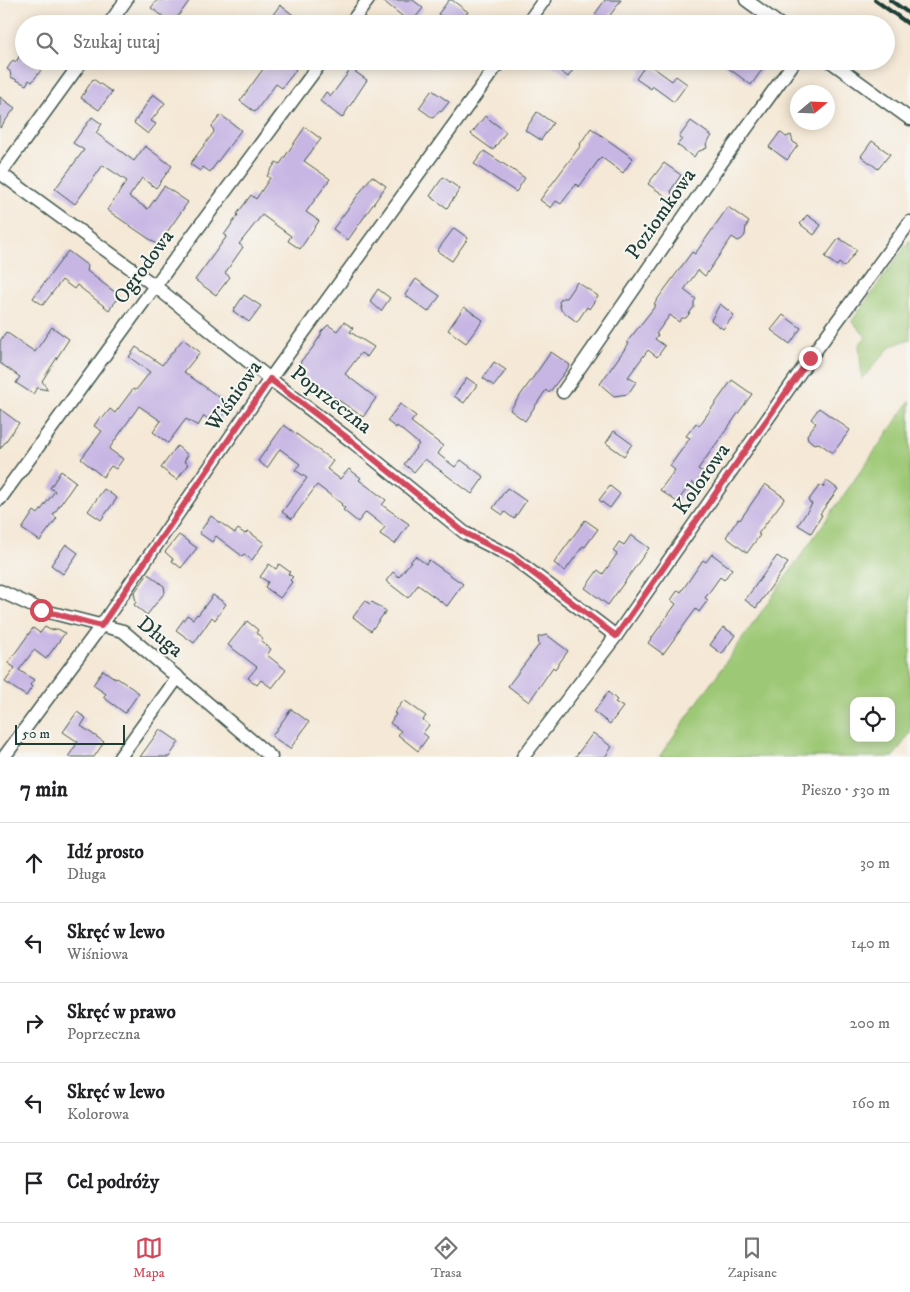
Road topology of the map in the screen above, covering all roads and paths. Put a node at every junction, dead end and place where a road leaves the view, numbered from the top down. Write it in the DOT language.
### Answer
graph roads {
  1 [pos="126,0"];
  2 [pos="368,0"];
  3 [pos="544,0"];
  4 [pos="746,0"];
  5 [pos="115,15"];
  6 [pos="357,15"];
  7 [pos="533,15"];
  8 [pos="766,15"];
  9 [pos="75,70"];
  10 [pos="315,70"];
  11 [pos="493,70"];
  12 [pos="788,70"];
  13 [pos="842,70"];
  14 [pos="910,119"];
  15 [pos="0,174"];
  16 [pos="910,222"];
  17 [pos="155,286"];
  18 [pos="270,379"];
  19 [pos="563,392"];
  20 [pos="0,499"];
  21 [pos="0,592"];
  22 [pos="101,626"];
  23 [pos="616,636"];
  24 [pos="178,677"];
  25 [pos="4,757"];
  26 [pos="120,757"];
  27 [pos="271,757"];
  28 [pos="523,757"];
  1 -- 5 [label="street"];
  2 -- 6 [label="street"];
  3 -- 7 [label="street"];
  4 -- 8 [label="street"];
  9 -- 15 [label="street"];
  10 -- 17 [label="street, Ogrodowa"];
  11 -- 18 [label="street, Wiśniowa"];
  12 -- 19 [label="street, Poziomkowa"];
  13 -- 14 [label="street"];
  15 -- 17 [label="street, Poprzeczna"];
  16 -- 23 [label="street, Kolorowa"];
  17 -- 18 [label="street, Poprzeczna"];
  17 -- 20 [label="street, Ogrodowa"];
  18 -- 22 [label="street, Wiśniowa"];
  18 -- 23 [label="street, Poprzeczna"];
  21 -- 22 [label="street, Długa"];
  22 -- 24 [label="street, Długa"];
  22 -- 25 [label="street, Wiśniowa"];
  23 -- 28 [label="street, Kolorowa"];
  24 -- 26 [label="street"];
  24 -- 27 [label="street, Długa"];
}
